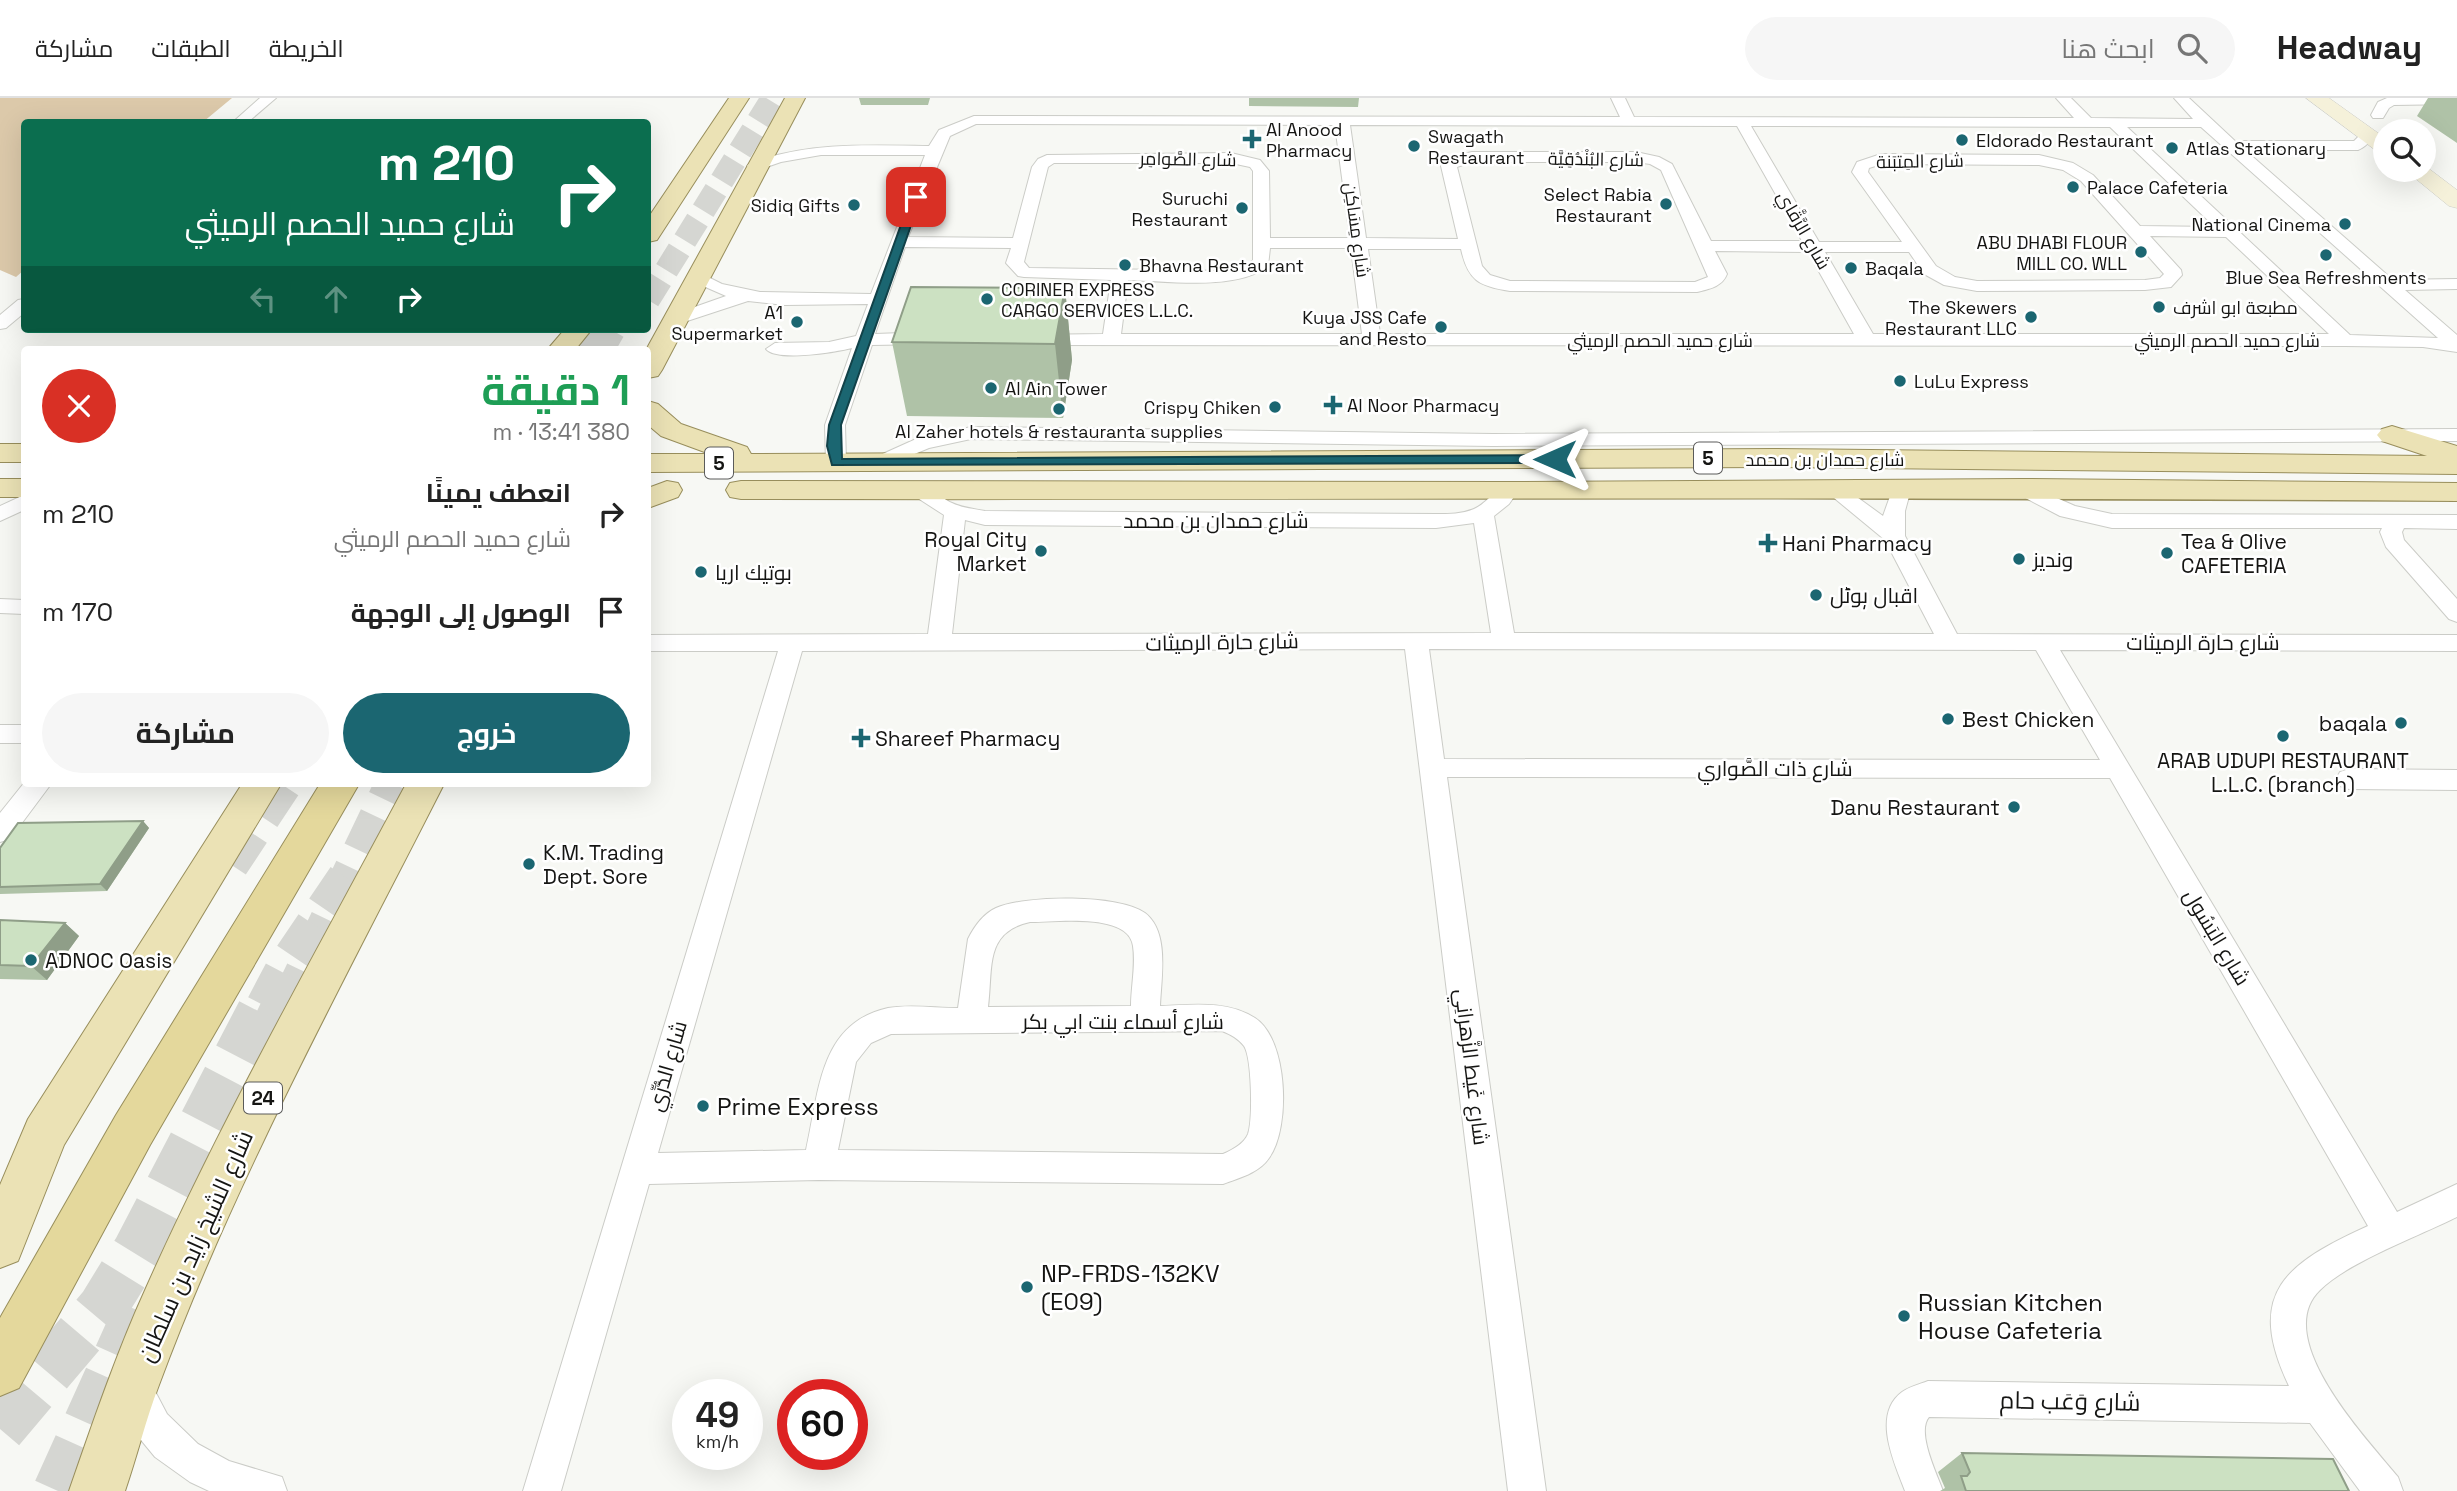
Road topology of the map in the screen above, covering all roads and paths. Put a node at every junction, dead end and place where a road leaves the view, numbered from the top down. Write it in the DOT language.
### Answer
graph roads {
  1 [pos="269,98"];
  2 [pos="739,98"];
  3 [pos="1618,98"];
  4 [pos="2063,98"];
  5 [pos="2181,98"];
  6 [pos="2316,98"];
  7 [pos="795,99"];
  8 [pos="2457,100"];
  9 [pos="1916,105"];
  10 [pos="2379,115"];
  11 [pos="244,119"];
  12 [pos="1931,120"];
  13 [pos="1342,121"];
  14 [pos="1629,121"];
  15 [pos="1741,121"];
  16 [pos="2087,122"];
  17 [pos="2113,122"];
  18 [pos="2205,123"];
  19 [pos="2363,140"];
  20 [pos="2232,146"];
  21 [pos="2373,150"];
  22 [pos="934,151"];
  23 [pos="755,166"];
  24 [pos="2430,182"];
  25 [pos="2457,201"];
  26 [pos="651,230"];
  27 [pos="2136,231"];
  28 [pos="2230,232"];
  29 [pos="898,242"];
  30 [pos="1019,243"];
  31 [pos="1263,243"];
  32 [pos="1359,243"];
  33 [pos="1468,244"];
  34 [pos="1705,246"];
  35 [pos="1813,247"];
  36 [pos="1912,247"];
  37 [pos="1121,276"];
  38 [pos="700,278"];
  39 [pos="2457,284"];
  40 [pos="2391,285"];
  41 [pos="744,297"];
  42 [pos="878,299"];
  43 [pos="21,306"];
  44 [pos="678,318"];
  45 [pos="0,324"];
  46 [pos="949,338"];
  47 [pos="1017,339"];
  48 [pos="1111,339"];
  49 [pos="1372,339"];
  50 [pos="863,340"];
  51 [pos="1867,340"];
  52 [pos="2344,340"];
  53 [pos="2457,345"];
  54 [pos="775,349"];
  55 [pos="651,365"];
  56 [pos="651,413"];
  57 [pos="2392,435"];
  58 [pos="2457,435"];
  59 [pos="1814,437"];
  60 [pos="0,453"];
  61 [pos="21,453"];
  62 [pos="2457,456"];
  63 [pos="1772,458"];
  64 [pos="883,461"];
  65 [pos="836,462"];
  66 [pos="651,463"];
  67 [pos="790,463"];
  68 [pos="2457,465"];
  69 [pos="1832,488"];
  70 [pos="2021,488"];
  71 [pos="1901,489"];
  72 [pos="920,491"];
  73 [pos="1508,491"];
  74 [pos="2457,492"];
  75 [pos="654,493"];
  76 [pos="955,513"];
  77 [pos="1483,514"];
  78 [pos="2397,522"];
  79 [pos="2457,522"];
  80 [pos="1894,536"];
  81 [pos="0,606"];
  82 [pos="21,607"];
  83 [pos="2457,614"];
  84 [pos="793,641"];
  85 [pos="939,641"];
  86 [pos="1504,641"];
  87 [pos="1949,641"];
  88 [pos="1416,642"];
  89 [pos="2043,642"];
  90 [pos="651,643"];
  91 [pos="2457,643"];
  92 [pos="0,734"];
  93 [pos="21,734"];
  94 [pos="1432,768"];
  95 [pos="2118,769"];
  96 [pos="2349,779"];
  97 [pos="2457,780"];
  98 [pos="36,787"];
  99 [pos="260,787"];
  100 [pos="338,787"];
  101 [pos="423,787"];
  102 [pos="0,832"];
  103 [pos="1145,1019"];
  104 [pos="971,1020"];
  105 [pos="46,1134"];
  106 [pos="819,1165"];
  107 [pos="637,1169"];
  108 [pos="0,1198"];
  109 [pos="2457,1200"];
  110 [pos="2391,1233"];
  111 [pos="0,1244"];
  112 [pos="0,1369"];
  113 [pos="132,1385"];
  114 [pos="2321,1405"];
  115 [pos="97,1491"];
  116 [pos="268,1491"];
  117 [pos="542,1491"];
  118 [pos="1528,1491"];
  119 [pos="1924,1491"];
  120 [pos="2384,1491"];
  1 -- 11 [label="street"];
  2 -- 26 [label="main road"];
  3 -- 14 [label="street"];
  4 -- 16 [label="street"];
  5 -- 18 [label="street, شارع حميد الحصم الرميثي"];
  6 -- 19 [label="main road"];
  7 -- 23 [label="main road"];
  8 -- 10 [label="street"];
  9 -- 12 [label="street"];
  12 -- 15 [label="street"];
  12 -- 16 [label="street"];
  13 -- 14 [label="street"];
  13 -- 22 [label="street"];
  13 -- 32 [label="street, شارع مِسَاكِن"];
  14 -- 15 [label="street"];
  15 -- 35 [label="street, شارع الرَّقَّاي"];
  16 -- 17 [label="street"];
  17 -- 18 [label="street"];
  17 -- 28 [label="street"];
  18 -- 20 [label="street, شارع حميد الحصم الرميثي"];
  19 -- 20 [label="street"];
  19 -- 21 [label="main road"];
  20 -- 40 [label="street, شارع حميد الحصم الرميثي"];
  22 -- 23 [label="street"];
  22 -- 29 [label="street"];
  23 -- 38 [label="main road"];
  24 -- 25 [label="main road"];
  27 -- 28 [label="street"];
  27 -- 36 [label="street, شارع المِتبَنة"];
  27 -- 36 [label="street, شارع المِتبَنة"];
  28 -- 52 [label="street"];
  29 -- 30 [label="street"];
  29 -- 42 [label="street"];
  30 -- 31 [label="street, شارع الصَّوامِر"];
  30 -- 37 [label="street, شارع الصَّوامِر"];
  31 -- 32 [label="street"];
  31 -- 37 [label="street, شارع الصَّوامِر"];
  32 -- 33 [label="street"];
  32 -- 49 [label="street, شارع مِسَاكِن"];
  33 -- 34 [label="street, شارع البُنْدُقِيَّة"];
  33 -- 34 [label="street, شارع البُنْدُقِيَّة"];
  34 -- 35 [label="street"];
  35 -- 36 [label="street"];
  35 -- 51 [label="street, شارع الرَّقَّاي"];
  37 -- 48 [label="street"];
  38 -- 41 [label="street"];
  38 -- 44 [label="main road"];
  39 -- 40 [label="street"];
  40 -- 53 [label="street, شارع حميد الحصم الرميثي"];
  41 -- 42 [label="street"];
  41 -- 44 [label="street"];
  42 -- 50 [label="street"];
  43 -- 45 [label="street"];
  44 -- 55 [label="main road"];
  46 -- 50 [label="street"];
  47 -- 48 [label="street, شارع حميد الحصم الرميثي"];
  48 -- 49 [label="street, شارع حميد الحصم الرميثي"];
  49 -- 51 [label="street, شارع حميد الحصم الرميثي"];
  50 -- 54 [label="street"];
  50 -- 65 [label="street"];
  51 -- 52 [label="street, شارع حميد الحصم الرميثي"];
  52 -- 53 [label="street, شارع حميد الحصم الرميثي"];
  56 -- 67 [label="main road"];
  57 -- 58 [label="street"];
  57 -- 59 [label="street"];
  57 -- 62 [label="main road"];
  59 -- 63 [label="main road"];
  59 -- 64 [label="street"];
  60 -- 61 [label="main road"];
  63 -- 64 [label="main road, شارع حمدان بن محمد / 5"];
  63 -- 68 [label="main road, شارع حمدان بن محمد / 5"];
  64 -- 65 [label="main road, شارع حمدان بن محمد / 5"];
  65 -- 67 [label="main road, شارع حمدان بن محمد / 5"];
  66 -- 67 [label="main road, شارع حمدان بن محمد / 5"];
  69 -- 71 [label="main road, شارع حمدان بن محمد / 5"];
  69 -- 73 [label="main road, شارع حمدان بن محمد / 5"];
  69 -- 80 [label="street"];
  70 -- 71 [label="main road, شارع حمدان بن محمد / 5"];
  70 -- 74 [label="main road, شارع حمدان بن محمد / 5"];
  70 -- 78 [label="street"];
  71 -- 80 [label="street"];
  72 -- 73 [label="main road, شارع حمدان بن محمد / 5"];
  72 -- 75 [label="main road, شارع حمدان بن محمد / 5"];
  72 -- 76 [label="street, شارع حمدان بن محمد"];
  73 -- 77 [label="street"];
  76 -- 77 [label="street, شارع حمدان بن محمد"];
  76 -- 85 [label="street"];
  77 -- 86 [label="street"];
  78 -- 79 [label="street"];
  78 -- 83 [label="street"];
  80 -- 87 [label="street"];
  81 -- 82 [label="street"];
  84 -- 85 [label="street, شارع حارة الرميثات"];
  84 -- 90 [label="street, شارع حارة الرميثات"];
  84 -- 107 [label="street, شارع الدُّرِّي"];
  85 -- 88 [label="street, شارع حارة الرميثات"];
  86 -- 87 [label="street, شارع حارة الرميثات"];
  86 -- 88 [label="street, شارع حارة الرميثات"];
  87 -- 89 [label="street, شارع حارة الرميثات"];
  88 -- 94 [label="street, شارع غَيط الزَّهرانِي"];
  89 -- 91 [label="street, شارع حارة الرميثات"];
  89 -- 95 [label="street, شارع البَسُول"];
  92 -- 93 [label="street"];
  94 -- 95 [label="street, شارع ذات الصَّواري"];
  94 -- 118 [label="street, شارع غَيط الزَّهرانِي"];
  95 -- 110 [label="street, شارع البَسُول"];
  96 -- 97 [label="street"];
  98 -- 102 [label="street"];
  99 -- 105 [label="main road"];
  100 -- 112 [label="highway"];
  101 -- 113 [label="main road, شارع الشيخ زايد بن سلطان / 24"];
  103 -- 104 [label="street, شارع أسماء بنت ابي بكر"];
  103 -- 104 [label="street"];
  103 -- 106 [label="street, شارع أسماء بنت ابي بكر"];
  104 -- 106 [label="street, شارع أسماء بنت ابي بكر"];
  105 -- 108 [label="main road"];
  105 -- 111 [label="main road"];
  106 -- 107 [label="street, شارع أسماء بنت ابي بكر"];
  107 -- 117 [label="street, شارع الدُّرِّي"];
  109 -- 110 [label="street"];
  110 -- 114 [label="street"];
  113 -- 115 [label="main road, شارع الشيخ زايد بن سلطان / 24"];
  113 -- 116 [label="street"];
  114 -- 119 [label="street, شارع وَعَب حام"];
  114 -- 120 [label="street"];
}
